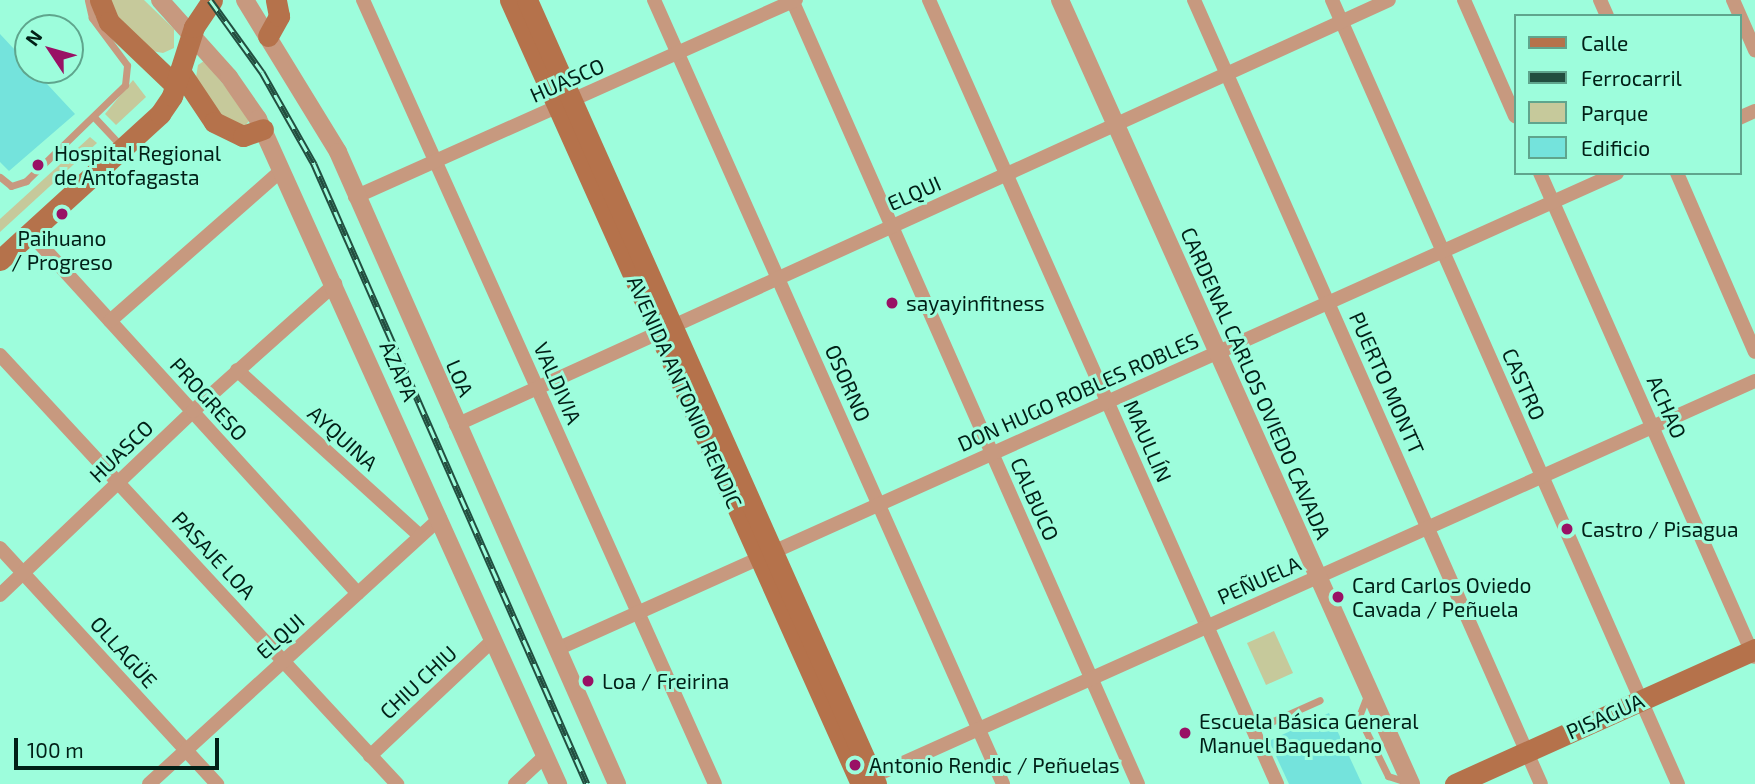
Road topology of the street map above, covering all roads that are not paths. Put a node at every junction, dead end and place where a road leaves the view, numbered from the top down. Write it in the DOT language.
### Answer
graph roads {
  1 [pos="88,0"];
  2 [pos="100,0"];
  3 [pos="160,0"];
  4 [pos="212,0"];
  5 [pos="245,0"];
  6 [pos="276,0"];
  7 [pos="363,0"];
  8 [pos="510,0"];
  9 [pos="527,0"];
  10 [pos="654,0"];
  11 [pos="929,0"];
  12 [pos="1060,0"];
  13 [pos="1194,0"];
  14 [pos="1332,0"];
  15 [pos="1389,0"];
  16 [pos="1464,0"];
  17 [pos="793,1"];
  18 [pos="1741,18"];
  19 [pos="1342,22"];
  20 [pos="191,36"];
  21 [pos="268,36"];
  22 [pos="1755,50"];
  23 [pos="678,53"];
  24 [pos="1227,74"];
  25 [pos="178,78"];
  26 [pos="565,104"];
  27 [pos="1514,114"];
  28 [pos="94,117"];
  29 [pos="1113,125"];
  30 [pos="263,129"];
  31 [pos="123,148"];
  32 [pos="435,162"];
  33 [pos="282,170"];
  34 [pos="1006,174"];
  35 [pos="1542,175"];
  36 [pos="1613,175"];
  37 [pos="1677,175"];
  38 [pos="0,177"];
  39 [pos="355,197"];
  40 [pos="1553,202"];
  41 [pos="892,227"];
  42 [pos="30,233"];
  43 [pos="1443,251"];
  44 [pos="0,260"];
  45 [pos="778,278"];
  46 [pos="335,284"];
  47 [pos="1328,302"];
  48 [pos="110,321"];
  49 [pos="666,329"];
  50 [pos="1219,351"];
  51 [pos="1755,352"];
  52 [pos="0,355"];
  53 [pos="237,370"];
  54 [pos="1755,380"];
  55 [pos="537,388"];
  56 [pos="1107,402"];
  57 [pos="193,411"];
  58 [pos="456,425"];
  59 [pos="1653,427"];
  60 [pos="992,453"];
  61 [pos="1542,476"];
  62 [pos="118,482"];
  63 [pos="878,504"];
  64 [pos="440,518"];
  65 [pos="1428,528"];
  66 [pos="420,536"];
  67 [pos="0,548"];
  68 [pos="766,555"];
  69 [pos="23,573"];
  70 [pos="1318,577"];
  71 [pos="358,593"];
  72 [pos="0,595"];
  73 [pos="638,612"];
  74 [pos="1208,626"];
  75 [pos="494,639"];
  76 [pos="557,649"];
  77 [pos="1754,653"];
  78 [pos="284,661"];
  79 [pos="1091,678"];
  80 [pos="1320,700"];
  81 [pos="1641,700"];
  82 [pos="978,729"];
  83 [pos="1253,730"];
  84 [pos="186,750"];
  85 [pos="1527,751"];
  86 [pos="370,756"];
  87 [pos="545,756"];
  88 [pos="865,782"];
  89 [pos="149,784"];
  90 [pos="217,784"];
  91 [pos="397,784"];
  92 [pos="515,784"];
  93 [pos="558,784"];
  94 [pos="617,784"];
  95 [pos="715,784"];
  96 [pos="1003,784"];
  97 [pos="1138,784"];
  98 [pos="1277,784"];
  99 [pos="1411,784"];
  100 [pos="1455,784"];
  101 [pos="1541,784"];
  102 [pos="1678,784"];
  1 -- 28 [label="lane"];
  2 -- 25 [label="main road"];
  3 -- 20 [label="street, AZAPA"];
  4 -- 20 [label="main road"];
  5 -- 21 [label="street, LOA"];
  6 -- 21 [label="main road"];
  7 -- 32 [label="street, VALDIVIA"];
  8 -- 26 [label="main road, AVENIDA ANTONIO RENDIC"];
  9 -- 26 [label="main road, AVENIDA ANTONIO RENDIC"];
  10 -- 23 [label="street, OSORNO"];
  11 -- 34 [label="street, MAULLÍN"];
  12 -- 29 [label="street, CARDENAL CARLOS OVIEDO CAVADA"];
  13 -- 24 [label="street, PUERTO MONTT"];
  14 -- 19 [label="street, CASTRO"];
  15 -- 19 [label="street, ELQUI"];
  16 -- 27 [label="street"];
  17 -- 23 [label="street, HUASCO"];
  17 -- 41 [label="street, CALBUCO"];
  18 -- 22 [label="street"];
  19 -- 24 [label="street, ELQUI"];
  19 -- 43 [label="street, CASTRO"];
  20 -- 25 [label="main road"];
  20 -- 30 [label="street, AZAPA"];
  21 -- 39 [label="street, LOA"];
  23 -- 26 [label="street, HUASCO"];
  23 -- 45 [label="street, OSORNO"];
  24 -- 29 [label="street, ELQUI"];
  24 -- 47 [label="street, PUERTO MONTT"];
  25 -- 30 [label="main road"];
  25 -- 31 [label="main road"];
  26 -- 32 [label="street, HUASCO"];
  26 -- 49 [label="main road, AVENIDA ANTONIO RENDIC"];
  28 -- 31 [label="lane"];
  28 -- 38 [label="lane"];
  29 -- 34 [label="street, ELQUI"];
  29 -- 50 [label="street, CARDENAL CARLOS OVIEDO CAVADA"];
  30 -- 33 [label="street, AZAPA"];
  31 -- 42 [label="main road"];
  32 -- 39 [label="street, HUASCO"];
  32 -- 55 [label="street, VALDIVIA"];
  33 -- 46 [label="street, AZAPA"];
  33 -- 48 [label="street"];
  34 -- 41 [label="street, ELQUI"];
  34 -- 56 [label="street, MAULLÍN"];
  35 -- 40 [label="street, ACHAO"];
  36 -- 40 [label="street, DON HUGO ROBLES ROBLES"];
  37 -- 51 [label="street"];
  39 -- 58 [label="street, LOA"];
  40 -- 43 [label="street, DON HUGO ROBLES ROBLES"];
  40 -- 59 [label="street, ACHAO"];
  41 -- 45 [label="street, ELQUI"];
  41 -- 60 [label="street, CALBUCO"];
  42 -- 44 [label="main road"];
  42 -- 48 [label="street, PROGRESO"];
  43 -- 47 [label="street, DON HUGO ROBLES ROBLES"];
  43 -- 61 [label="street, CASTRO"];
  45 -- 49 [label="street, ELQUI"];
  45 -- 63 [label="street, OSORNO"];
  46 -- 53 [label="street, HUASCO"];
  46 -- 64 [label="street, AZAPA"];
  47 -- 50 [label="street, DON HUGO ROBLES ROBLES"];
  47 -- 65 [label="street, PUERTO MONTT"];
  48 -- 57 [label="street, PROGRESO"];
  49 -- 55 [label="street, ELQUI"];
  49 -- 68 [label="main road, AVENIDA ANTONIO RENDIC"];
  50 -- 56 [label="street, DON HUGO ROBLES ROBLES"];
  50 -- 70 [label="street, CARDENAL CARLOS OVIEDO CAVADA"];
  52 -- 62 [label="street, PASAJE LOA"];
  53 -- 57 [label="street, HUASCO"];
  53 -- 66 [label="street, AYQUINA"];
  54 -- 59 [label="street, PEÑUELA"];
  55 -- 58 [label="street, ELQUI"];
  55 -- 73 [label="street, VALDIVIA"];
  56 -- 60 [label="street, DON HUGO ROBLES ROBLES"];
  56 -- 74 [label="street, MAULLÍN"];
  57 -- 62 [label="street, HUASCO"];
  57 -- 71 [label="street, PROGRESO"];
  58 -- 76 [label="street, LOA"];
  59 -- 61 [label="street, PEÑUELA"];
  59 -- 77 [label="street, ACHAO"];
  60 -- 63 [label="street, DON HUGO ROBLES ROBLES"];
  60 -- 79 [label="street, CALBUCO"];
  61 -- 65 [label="street, PEÑUELA"];
  61 -- 81 [label="street, CASTRO"];
  62 -- 69 [label="street, HUASCO"];
  62 -- 78 [label="street, PASAJE LOA"];
  63 -- 68 [label="street, DON HUGO ROBLES ROBLES"];
  63 -- 82 [label="street, OSORNO"];
  64 -- 66 [label="street, ELQUI"];
  64 -- 75 [label="street, AZAPA"];
  65 -- 70 [label="street, PEÑUELA"];
  65 -- 85 [label="street, PUERTO MONTT"];
  66 -- 71 [label="street, ELQUI"];
  67 -- 69 [label="street, OLLAGÜE"];
  68 -- 73 [label="street, DON HUGO ROBLES ROBLES"];
  68 -- 88 [label="main road, AVENIDA ANTONIO RENDIC"];
  69 -- 72 [label="street, HUASCO"];
  69 -- 84 [label="street, OLLAGÜE"];
  70 -- 74 [label="street, PEÑUELA"];
  70 -- 99 [label="street, CARDENAL CARLOS OVIEDO CAVADA"];
  71 -- 78 [label="street, ELQUI"];
  73 -- 76 [label="street, DON HUGO ROBLES ROBLES"];
  73 -- 95 [label="street, VALDIVIA"];
  74 -- 79 [label="street, PEÑUELA"];
  74 -- 83 [label="street, MAULLÍN"];
  75 -- 86 [label="street, CHIU CHIU"];
  75 -- 87 [label="street, AZAPA"];
  76 -- 94 [label="street, LOA"];
  77 -- 81 [label="main road, PISAGUA"];
  78 -- 84 [label="street, ELQUI"];
  78 -- 86 [label="street, PASAJE LOA"];
  79 -- 82 [label="street, PEÑUELA"];
  79 -- 97 [label="street, CALBUCO"];
  80 -- 83 [label="lane"];
  81 -- 85 [label="main road, PISAGUA"];
  81 -- 102 [label="street, CASTRO"];
  82 -- 88 [label="street, PEÑUELA"];
  82 -- 96 [label="street, OSORNO"];
  83 -- 98 [label="street, MAULLÍN"];
  84 -- 89 [label="street, ELQUI"];
  84 -- 90 [label="street, OLLAGÜE"];
  85 -- 100 [label="main road, PISAGUA"];
  85 -- 101 [label="street, PUERTO MONTT"];
  86 -- 91 [label="street, PASAJE LOA"];
  87 -- 92 [label="street"];
  87 -- 93 [label="street, AZAPA"];
}
